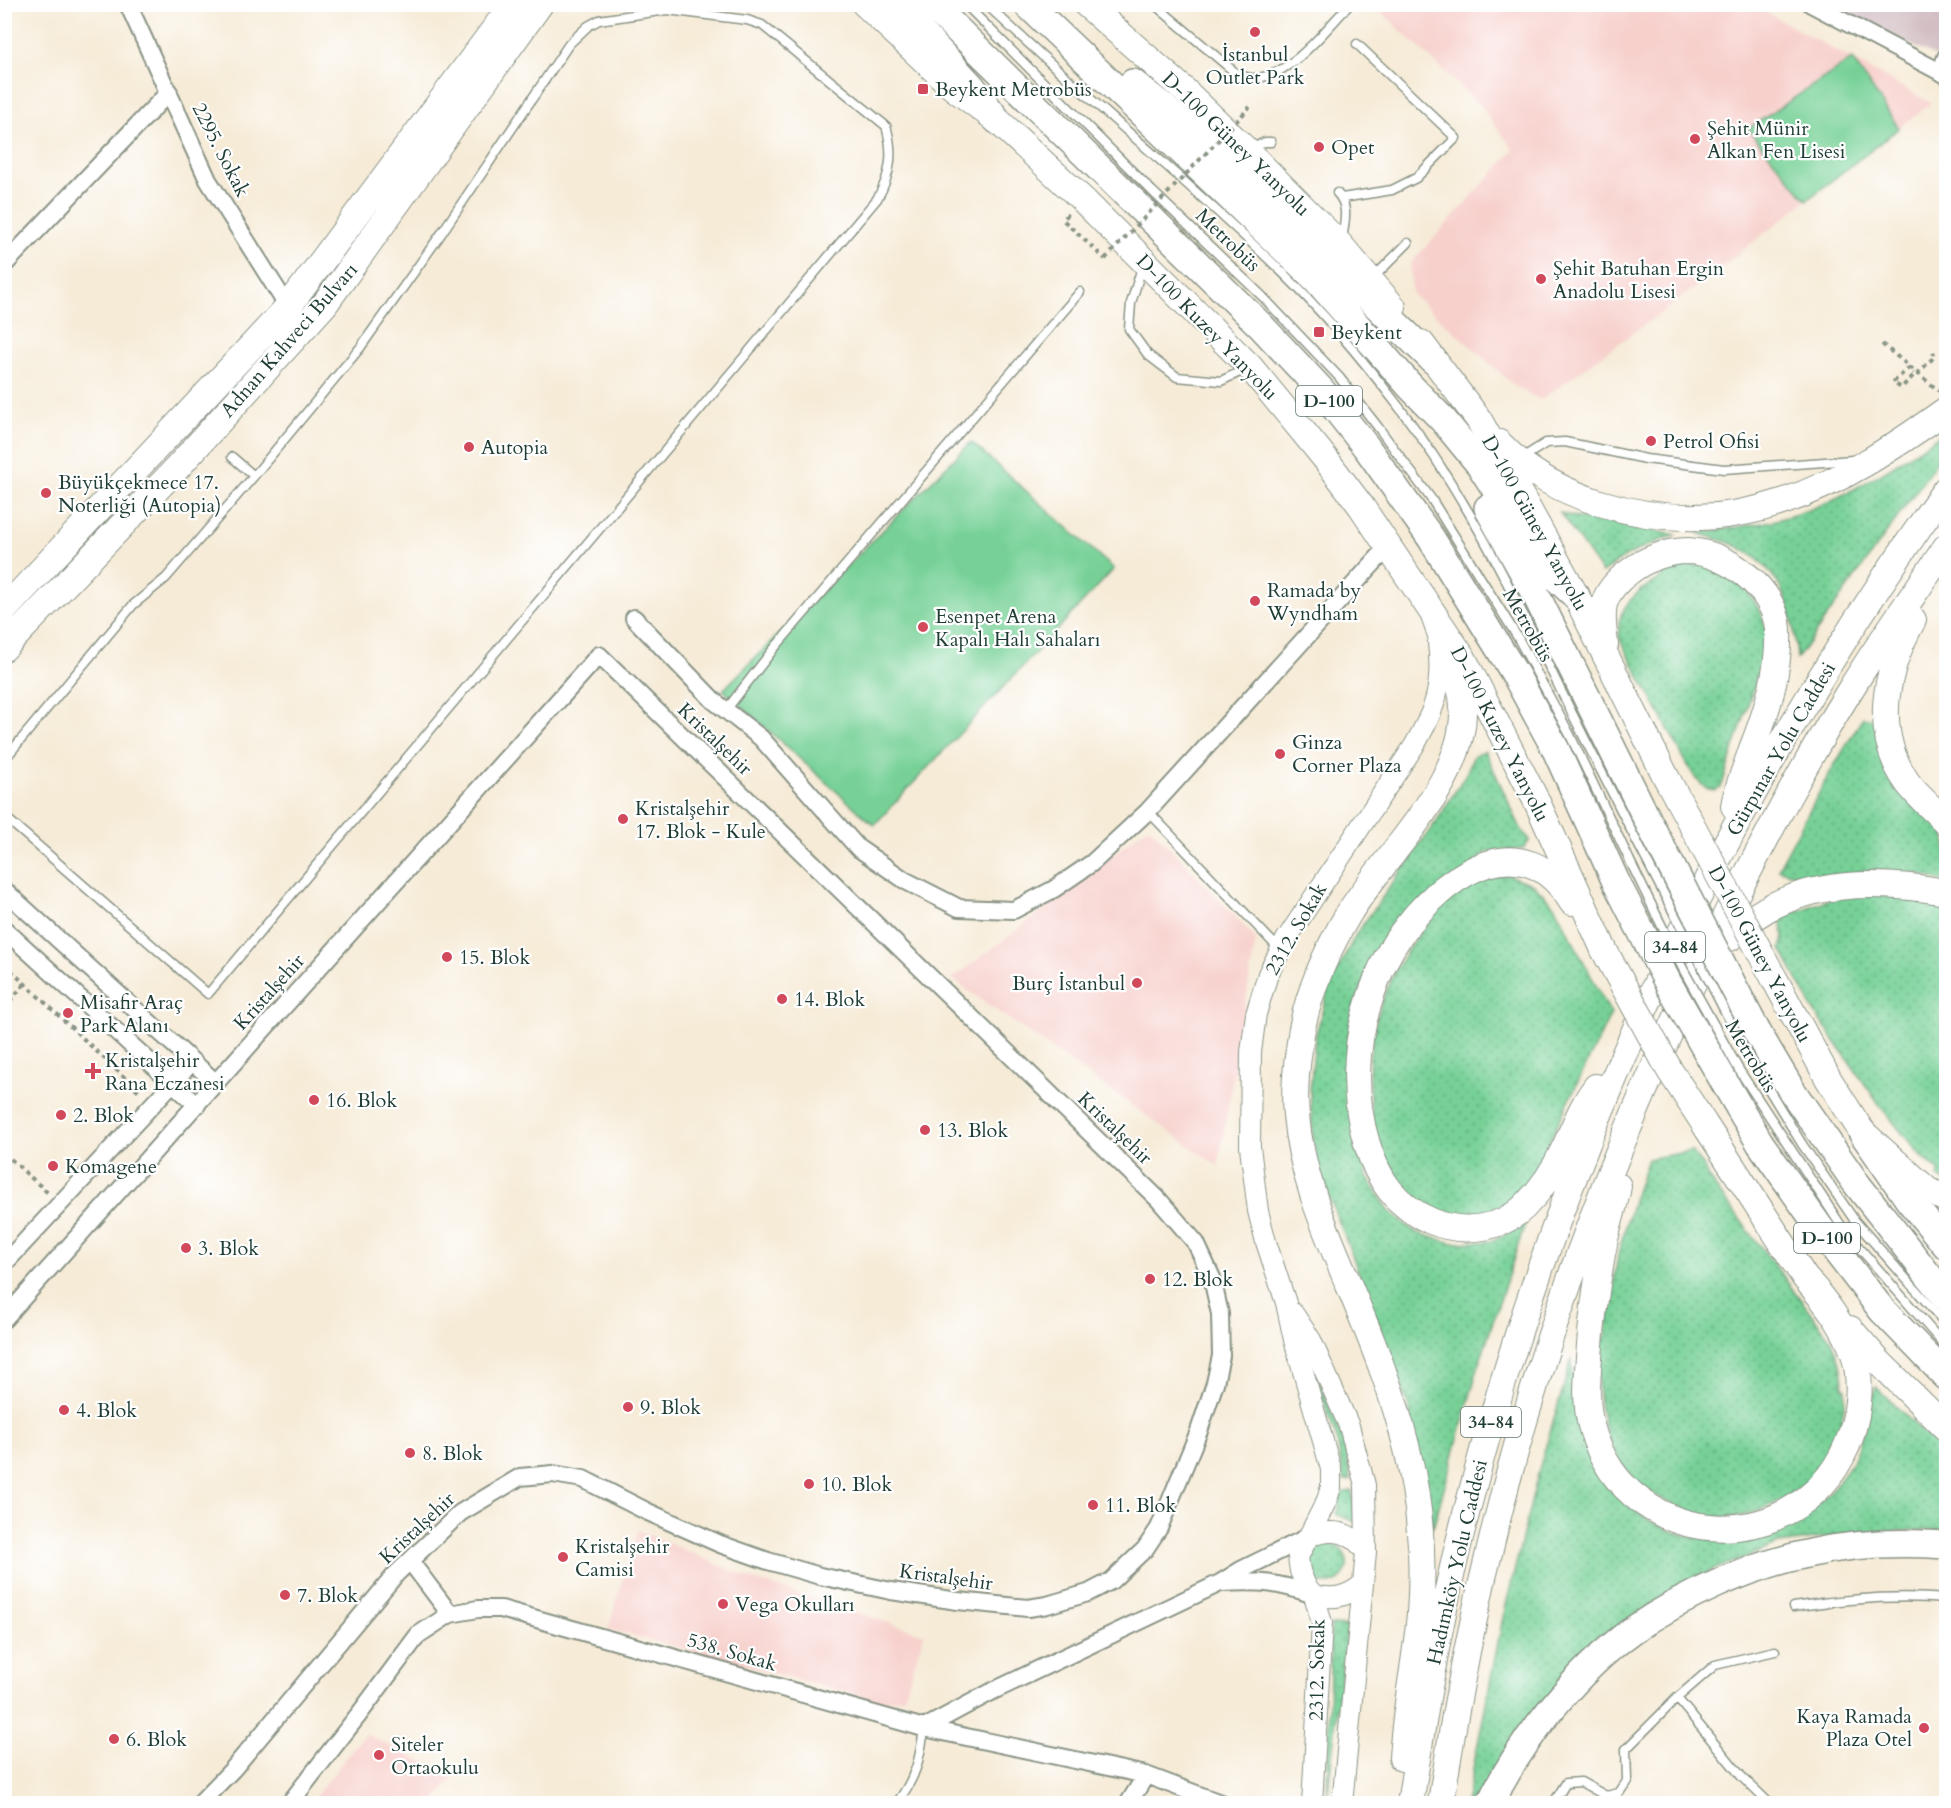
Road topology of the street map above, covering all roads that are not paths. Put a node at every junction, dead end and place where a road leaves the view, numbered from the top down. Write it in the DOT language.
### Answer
graph roads {
  1 [pos="128,4"];
  2 [pos="513,4"];
  3 [pos="540,4"];
  4 [pos="865,4"];
  5 [pos="895,4"];
  6 [pos="931,4"];
  7 [pos="965,4"];
  8 [pos="986,4"];
  9 [pos="1027,4"];
  10 [pos="1086,4"];
  11 [pos="1154,4"];
  12 [pos="1350,4"];
  13 [pos="1811,4"];
  14 [pos="664,7"];
  15 [pos="1357,44"];
  16 [pos="1082,56"];
  17 [pos="1945,68"];
  18 [pos="169,92"];
  19 [pos="997,120"];
  20 [pos="1271,142"];
  21 [pos="1247,152"];
  22 [pos="1408,243"];
  23 [pos="1341,246"];
  24 [pos="1144,260"];
  25 [pos="4,265"];
  26 [pos="1370,280"];
  27 [pos="1080,292"];
  28 [pos="288,307"];
  29 [pos="306,326"];
  30 [pos="1433,360"];
  31 [pos="1250,367"];
  32 [pos="1410,386"];
  33 [pos="1947,410"];
  34 [pos="1479,420"];
  35 [pos="232,457"];
  36 [pos="1877,458"];
  37 [pos="1518,461"];
  38 [pos="254,476"];
  39 [pos="1947,489"];
  40 [pos="1388,547"];
  41 [pos="1946,547"];
  42 [pos="1576,596"];
  43 [pos="4,609"];
  44 [pos="1434,616"];
  45 [pos="634,618"];
  46 [pos="4,648"];
  47 [pos="1614,674"];
  48 [pos="726,710"];
  49 [pos="4,760"];
  50 [pos="1148,811"];
  51 [pos="4,816"];
  52 [pos="1947,822"];
  53 [pos="1643,834"];
  54 [pos="1729,839"];
  55 [pos="1623,871"];
  56 [pos="4,890"];
  57 [pos="1947,892"];
  58 [pos="21,905"];
  59 [pos="4,926"];
  60 [pos="1280,950"];
  61 [pos="1604,950"];
  62 [pos="102,979"];
  63 [pos="1693,982"];
  64 [pos="83,1000"];
  65 [pos="1752,1042"];
  66 [pos="1625,1056"];
  67 [pos="192,1062"];
  68 [pos="1732,1077"];
  69 [pos="173,1083"];
  70 [pos="216,1083"];
  71 [pos="197,1105"];
  72 [pos="1631,1119"];
  73 [pos="1862,1132"];
  74 [pos="1947,1199"];
  75 [pos="1947,1245"];
  76 [pos="4,1264"];
  77 [pos="1805,1278"];
  78 [pos="1947,1298"];
  79 [pos="1286,1303"];
  80 [pos="4,1319"];
  81 [pos="1947,1324"];
  82 [pos="1947,1347"];
  83 [pos="1947,1376"];
  84 [pos="1947,1428"];
  85 [pos="1310,1536"];
  86 [pos="1947,1545"];
  87 [pos="1366,1552"];
  88 [pos="410,1560"];
  89 [pos="1220,1583"];
  90 [pos="1363,1584"];
  91 [pos="1314,1595"];
  92 [pos="1947,1599"];
  93 [pos="1793,1607"];
  94 [pos="450,1614"];
  95 [pos="1775,1651"];
  96 [pos="1677,1698"];
  97 [pos="924,1728"];
  98 [pos="1146,1775"];
  99 [pos="199,1803"];
  100 [pos="289,1803"];
  101 [pos="896,1803"];
  102 [pos="1128,1803"];
  103 [pos="1223,1803"];
  104 [pos="1312,1803"];
  105 [pos="1341,1803"];
  106 [pos="1402,1803"];
  107 [pos="1410,1803"];
  108 [pos="1441,1803"];
  109 [pos="1490,1803"];
  110 [pos="1553,1803"];
  111 [pos="1770,1803"];
  1 -- 18 [label="street, 2295. Sokak"];
  2 -- 28 [label="main road, Adnan Kahveci Bulvarı"];
  3 -- 29 [label="main road, Adnan Kahveci Bulvarı"];
  4 -- 19 [label="main road, D-100 Kuzey Yanyolu"];
  5 -- 19 [label="highway"];
  6 -- 55 [label="highway, D-100"];
  7 -- 55 [label="lane, Metrobüs"];
  8 -- 53 [label="lane, Metrobüs"];
  9 -- 16 [label="highway, D-100"];
  10 -- 21 [label="main road, D-100 Güney Yanyolu"];
  11 -- 12 [label="lane"];
  13 -- 17 [label="street"];
  14 -- 38 [label="lane"];
  14 -- 51 [label="lane"];
  15 -- 23 [label="lane"];
  16 -- 30 [label="highway"];
  16 -- 32 [label="highway, D-100"];
  18 -- 25 [label="street"];
  18 -- 28 [label="street, 2295. Sokak"];
  19 -- 24 [label="main road, D-100 Kuzey Yanyolu"];
  20 -- 21 [label="lane"];
  21 -- 23 [label="main road, D-100 Güney Yanyolu"];
  22 -- 26 [label="lane"];
  23 -- 26 [label="main road, D-100 Güney Yanyolu"];
  24 -- 31 [label="main road, D-100 Kuzey Yanyolu"];
  24 -- 31 [label="lane"];
  26 -- 30 [label="main road, D-100 Güney Yanyolu"];
  27 -- 48 [label="lane"];
  28 -- 29 [label="main road"];
  28 -- 43 [label="main road, Adnan Kahveci Bulvarı"];
  29 -- 46 [label="main road, Adnan Kahveci Bulvarı"];
  30 -- 34 [label="main road, D-100 Güney Yanyolu"];
  31 -- 40 [label="main road, D-100 Kuzey Yanyolu"];
  32 -- 42 [label="highway"];
  32 -- 53 [label="highway, D-100"];
  33 -- 36 [label="main road"];
  34 -- 37 [label="main road"];
  34 -- 42 [label="main road, D-100 Güney Yanyolu"];
  35 -- 38 [label="lane"];
  36 -- 37 [label="lane"];
  36 -- 37 [label="main road"];
  38 -- 49 [label="lane"];
  39 -- 54 [label="main road, Gürpınar Yolu Caddesi"];
  40 -- 44 [label="main road, D-100 Kuzey Yanyolu"];
  40 -- 50 [label="street"];
  41 -- 52 [label="main road"];
  41 -- 63 [label="main road, Gürpınar Yolu Caddesi"];
  42 -- 47 [label="main road, D-100 Güney Yanyolu"];
  44 -- 60 [label="street, 2312. Sokak"];
  44 -- 61 [label="main road, D-100 Kuzey Yanyolu"];
  44 -- 106 [label="main road"];
  45 -- 48 [label="street"];
  47 -- 54 [label="main road"];
  47 -- 73 [label="main road, D-100 Güney Yanyolu, bridge"];
  48 -- 50 [label="street"];
  50 -- 60 [label="lane"];
  53 -- 65 [label="highway, D-100, bridge"];
  54 -- 66 [label="main road, Gürpınar Yolu Caddesi / 34-84"];
  55 -- 68 [label="highway, D-100, bridge"];
  56 -- 58 [label="street"];
  57 -- 63 [label="main road"];
  58 -- 59 [label="street"];
  58 -- 62 [label="street"];
  59 -- 64 [label="street"];
  60 -- 79 [label="street, 2312. Sokak"];
  61 -- 66 [label="main road"];
  61 -- 77 [label="main road, D-100 Kuzey Yanyolu, bridge"];
  62 -- 64 [label="street"];
  62 -- 67 [label="street"];
  63 -- 72 [label="main road, 34-84"];
  64 -- 69 [label="street"];
  65 -- 78 [label="highway, D-100"];
  65 -- 81 [label="lane, Metrobüs"];
  66 -- 107 [label="main road, Hadımköy Yolu Caddesi / 34-84"];
  67 -- 69 [label="street"];
  67 -- 70 [label="street"];
  68 -- 82 [label="lane, Metrobüs"];
  68 -- 83 [label="highway, D-100"];
  69 -- 71 [label="street"];
  69 -- 76 [label="street"];
  70 -- 71 [label="street, Kristalşehir"];
  70 -- 88 [label="street, Kristalşehir"];
  71 -- 80 [label="street, Kristalşehir"];
  72 -- 77 [label="main road"];
  72 -- 108 [label="main road, Hadımköy Yolu Caddesi / 34-84"];
  73 -- 74 [label="main road, D-100 Güney Yanyolu"];
  73 -- 75 [label="highway"];
  77 -- 84 [label="main road, D-100 Kuzey Yanyolu"];
  79 -- 85 [label="street, 2312. Sokak"];
  79 -- 87 [label="street, 2312. Sokak"];
  85 -- 87 [label="street"];
  85 -- 89 [label="street"];
  85 -- 91 [label="street, 2312. Sokak"];
  86 -- 109 [label="highway"];
  87 -- 90 [label="street, 2312. Sokak"];
  88 -- 94 [label="street"];
  88 -- 99 [label="street, Kristalşehir"];
  89 -- 91 [label="street"];
  89 -- 97 [label="street"];
  90 -- 91 [label="street"];
  90 -- 105 [label="street, 2312. Sokak"];
  91 -- 104 [label="street, 2312. Sokak"];
  92 -- 93 [label="lane"];
  94 -- 97 [label="street, 538. Sokak"];
  94 -- 100 [label="street, 538. Sokak"];
  95 -- 96 [label="lane"];
  96 -- 110 [label="lane"];
  96 -- 111 [label="lane"];
  97 -- 98 [label="street, 538. Sokak"];
  97 -- 101 [label="lane"];
  98 -- 102 [label="street"];
  98 -- 103 [label="street, 538. Sokak"];
}
